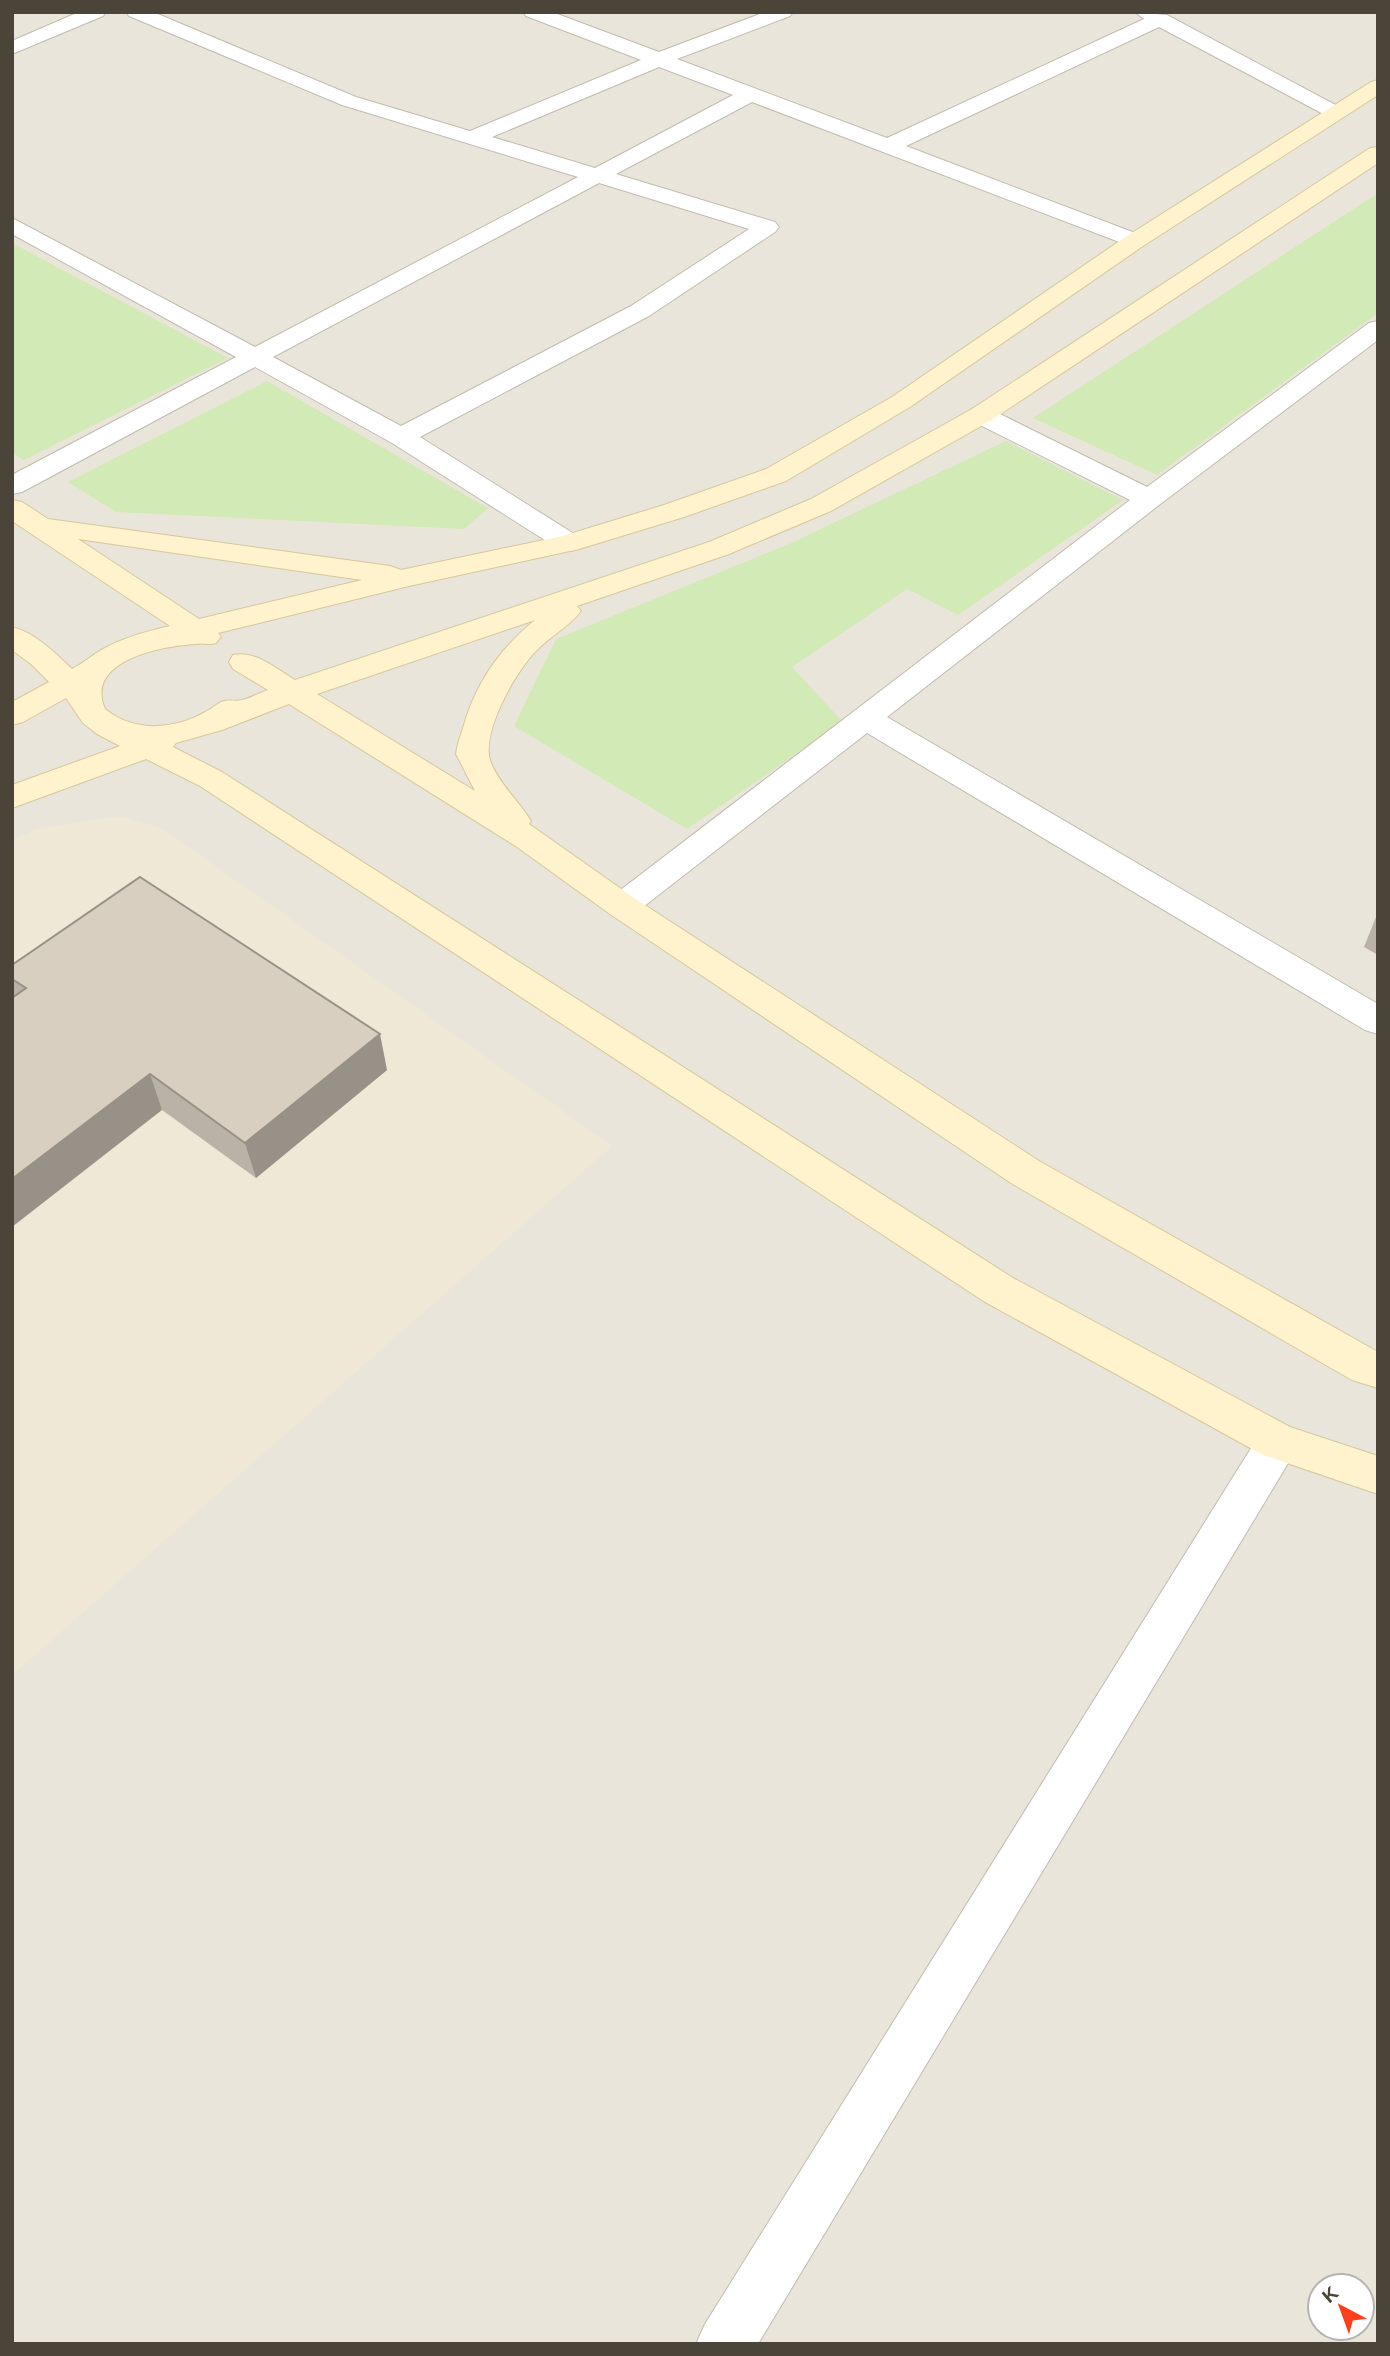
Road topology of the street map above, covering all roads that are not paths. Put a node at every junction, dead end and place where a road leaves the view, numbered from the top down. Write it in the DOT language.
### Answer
graph roads {
  1 [pos="96,12"];
  2 [pos="136,12"];
  3 [pos="533,12"];
  4 [pos="783,12"];
  5 [pos="1152,16"];
  6 [pos="12,48"];
  7 [pos="657,60"];
  8 [pos="1378,86"];
  9 [pos="750,95"];
  10 [pos="1347,118"];
  11 [pos="471,138"];
  12 [pos="888,146"];
  13 [pos="1378,153"];
  14 [pos="596,177"];
  15 [pos="12,225"];
  16 [pos="1135,241"];
  17 [pos="1378,328"];
  18 [pos="256,357"];
  19 [pos="981,415"];
  20 [pos="401,437"];
  21 [pos="12,486"];
  22 [pos="1149,499"];
  23 [pos="12,508"];
  24 [pos="42,526"];
  25 [pos="569,543"];
  26 [pos="409,577"];
  27 [pos="598,590"];
  28 [pos="204,635"];
  29 [pos="12,636"];
  30 [pos="244,662"];
  31 [pos="291,692"];
  32 [pos="88,704"];
  33 [pos="12,715"];
  34 [pos="865,718"];
  35 [pos="199,728"];
  36 [pos="147,747"];
  37 [pos="12,797"];
  38 [pos="529,839"];
  39 [pos="622,906"];
  40 [pos="1378,1021"];
  41 [pos="1374,1364"];
  42 [pos="1278,1442"];
  43 [pos="1378,1475"];
  44 [pos="724,2344"];
  1 -- 6 [label="street"];
  2 -- 11 [label="street"];
  3 -- 7 [label="street"];
  4 -- 7 [label="street"];
  5 -- 10 [label="street"];
  5 -- 12 [label="street"];
  7 -- 9 [label="street"];
  7 -- 11 [label="street"];
  8 -- 10 [label="main road"];
  9 -- 12 [label="street"];
  9 -- 14 [label="street"];
  10 -- 16 [label="main road"];
  11 -- 14 [label="street"];
  12 -- 16 [label="street"];
  13 -- 19 [label="main road"];
  14 -- 18 [label="street"];
  14 -- 20 [label="street"];
  15 -- 18 [label="street"];
  16 -- 25 [label="main road"];
  17 -- 22 [label="street"];
  18 -- 20 [label="street"];
  18 -- 21 [label="street"];
  19 -- 22 [label="street"];
  19 -- 27 [label="main road"];
  20 -- 25 [label="street"];
  22 -- 34 [label="street"];
  23 -- 24 [label="main road"];
  24 -- 26 [label="main road"];
  24 -- 28 [label="main road"];
  25 -- 26 [label="main road"];
  26 -- 28 [label="main road"];
  27 -- 31 [label="main road"];
  27 -- 38 [label="main road"];
  28 -- 30 [label="main road"];
  28 -- 32 [label="main road"];
  29 -- 32 [label="main road"];
  30 -- 31 [label="main road"];
  30 -- 35 [label="main road"];
  31 -- 35 [label="main road"];
  31 -- 38 [label="main road"];
  32 -- 33 [label="main road"];
  32 -- 35 [label="main road"];
  32 -- 36 [label="main road"];
  34 -- 39 [label="street"];
  34 -- 40 [label="street"];
  35 -- 36 [label="main road"];
  36 -- 37 [label="main road"];
  36 -- 42 [label="main road"];
  38 -- 39 [label="main road"];
  39 -- 41 [label="main road"];
  42 -- 43 [label="main road"];
  42 -- 44 [label="street"];
}
